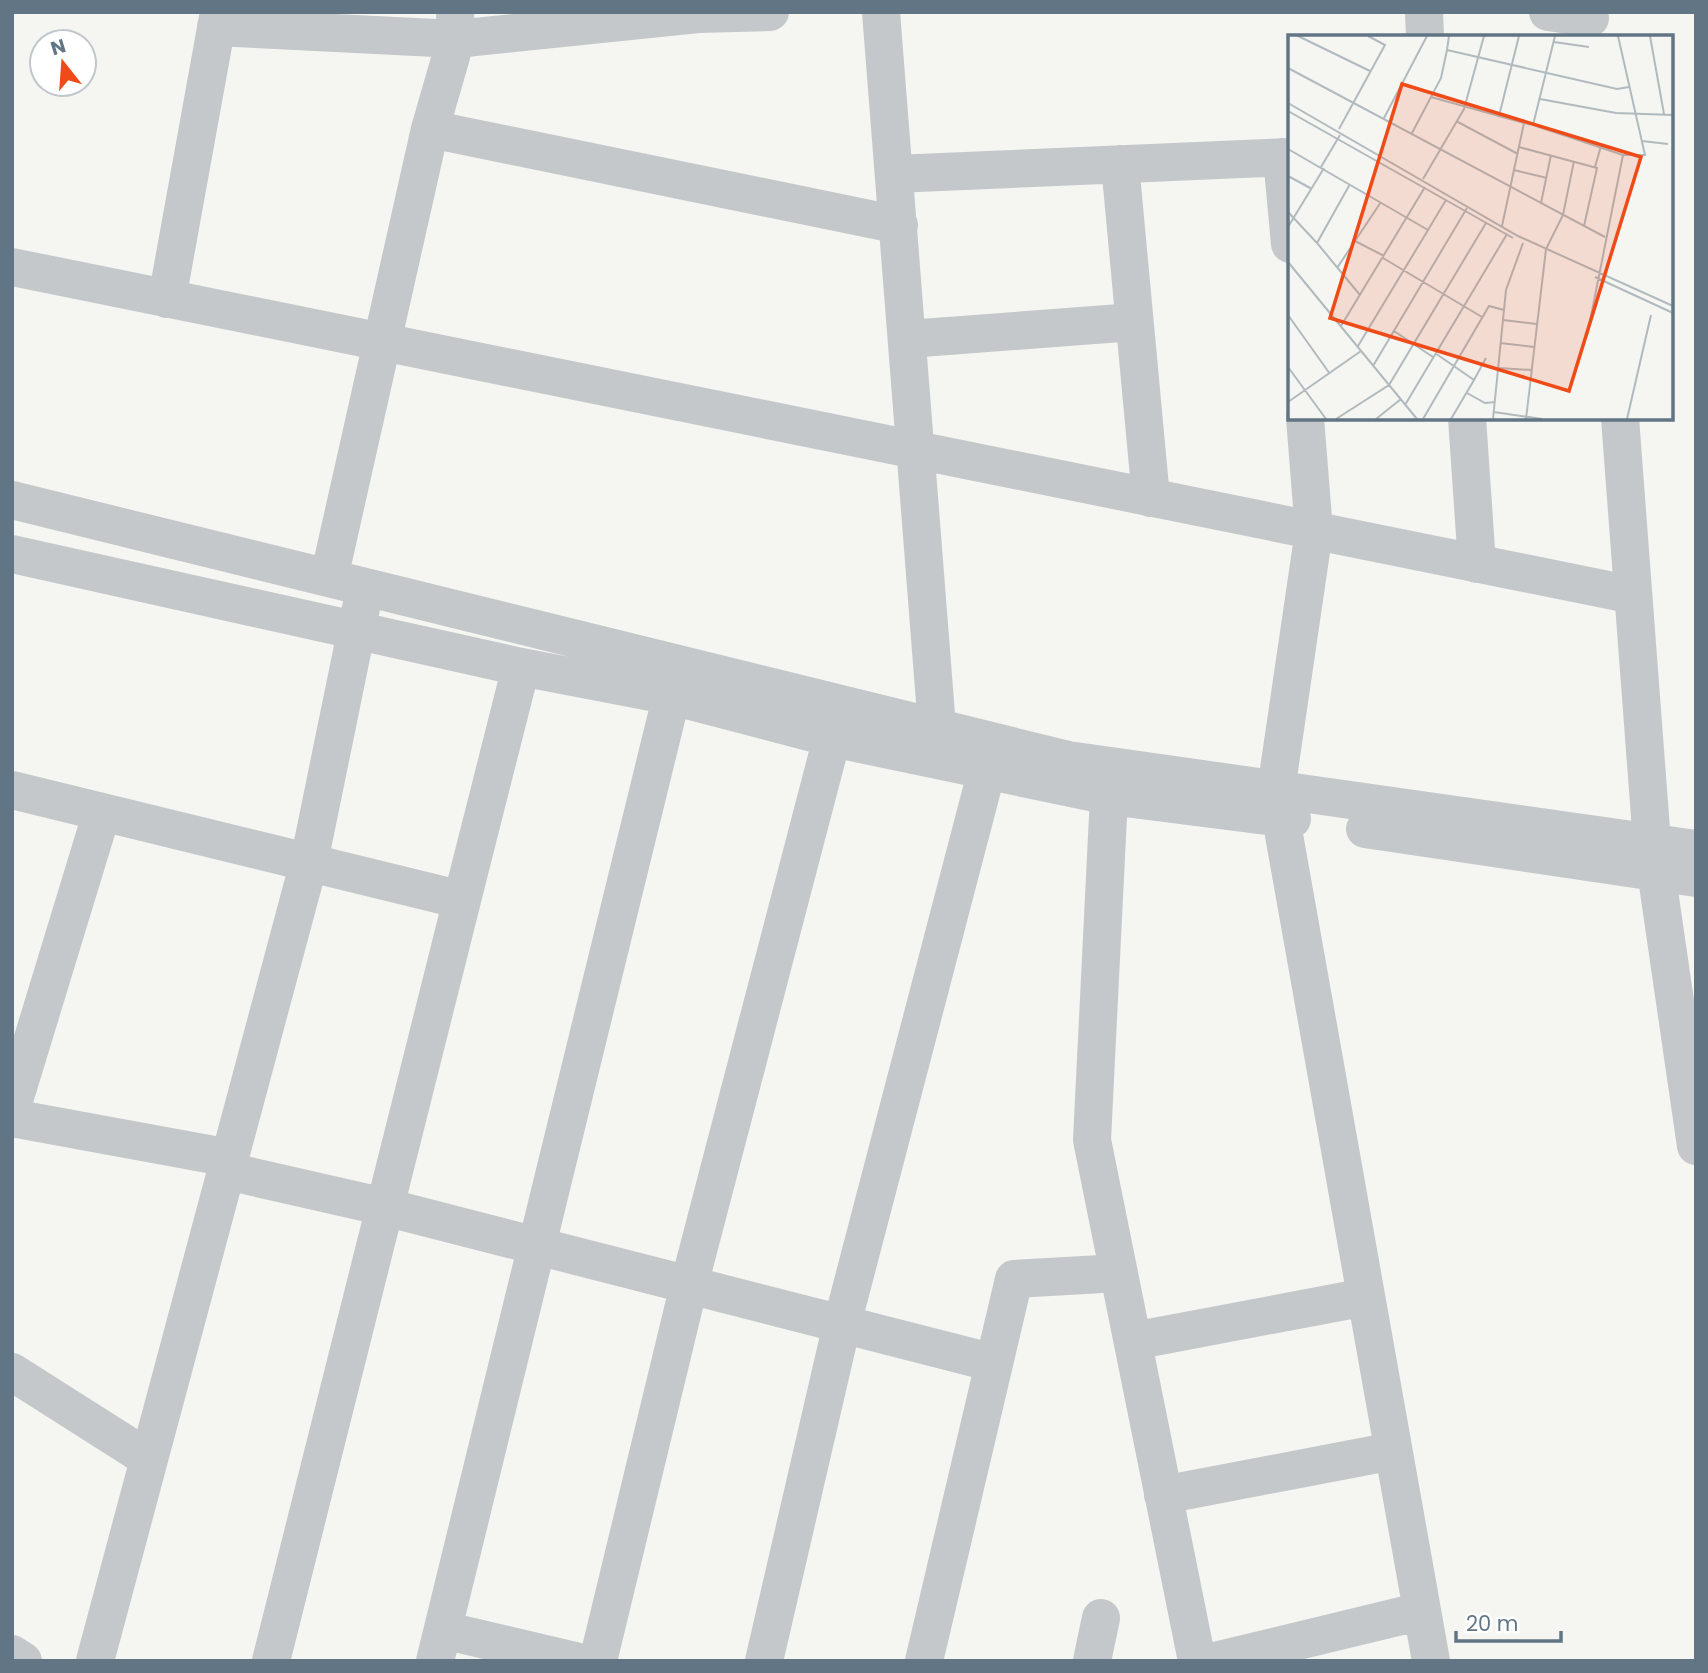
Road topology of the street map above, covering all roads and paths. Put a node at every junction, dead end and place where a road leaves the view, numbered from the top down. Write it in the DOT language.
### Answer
graph roads {
  1 [pos="771,12"];
  2 [pos="881,12"];
  3 [pos="1424,12"];
  4 [pos="1548,12"];
  5 [pos="698,13"];
  6 [pos="218,20"];
  7 [pos="1596,22"];
  8 [pos="456,26"];
  9 [pos="1424,35"];
  10 [pos="430,129"];
  11 [pos="1286,157"];
  12 [pos="1120,164"];
  13 [pos="894,174"];
  14 [pos="1288,200"];
  15 [pos="899,225"];
  16 [pos="12,267"];
  17 [pos="167,299"];
  18 [pos="1134,322"];
  19 [pos="908,339"];
  20 [pos="382,343"];
  21 [pos="1305,420"];
  22 [pos="1466,420"];
  23 [pos="1620,420"];
  24 [pos="918,452"];
  25 [pos="1152,498"];
  26 [pos="12,500"];
  27 [pos="1314,531"];
  28 [pos="12,554"];
  29 [pos="1477,564"];
  30 [pos="329,578"];
  31 [pos="366,587"];
  32 [pos="1633,594"];
  33 [pos="357,631"];
  34 [pos="521,667"];
  35 [pos="676,680"];
  36 [pos="937,727"];
  37 [pos="832,738"];
  38 [pos="987,770"];
  39 [pos="12,790"];
  40 [pos="1109,796"];
  41 [pos="1278,803"];
  42 [pos="102,812"];
  43 [pos="1696,849"];
  44 [pos="1654,858"];
  45 [pos="309,862"];
  46 [pos="1696,878"];
  47 [pos="463,900"];
  48 [pos="12,1107"];
  49 [pos="12,1118"];
  50 [pos="1696,1146"];
  51 [pos="228,1164"];
  52 [pos="386,1207"];
  53 [pos="538,1246"];
  54 [pos="1119,1273"];
  55 [pos="689,1285"];
  56 [pos="1366,1297"];
  57 [pos="842,1324"];
  58 [pos="1133,1341"];
  59 [pos="994,1363"];
  60 [pos="12,1372"];
  61 [pos="1393,1451"];
  62 [pos="149,1459"];
  63 [pos="1163,1495"];
  64 [pos="1422,1611"];
  65 [pos="1101,1618"];
  66 [pos="439,1645"];
  67 [pos="12,1654"];
  68 [pos="23,1661"];
  69 [pos="95,1661"];
  70 [pos="271,1661"];
  71 [pos="575,1661"];
  72 [pos="598,1661"];
  73 [pos="764,1661"];
  74 [pos="924,1661"];
  75 [pos="1092,1661"];
  76 [pos="1197,1661"];
  77 [pos="1215,1661"];
  78 [pos="1431,1661"];
  1 -- 5 [label="street"];
  2 -- 13 [label="street"];
  3 -- 9 [label="street"];
  4 -- 7 [label="street"];
  5 -- 8 [label="street"];
  6 -- 8 [label="street"];
  6 -- 17 [label="street"];
  8 -- 10 [label="street"];
  10 -- 15 [label="street"];
  10 -- 20 [label="street"];
  11 -- 12 [label="street"];
  11 -- 14 [label="street"];
  12 -- 13 [label="street"];
  12 -- 18 [label="street"];
  13 -- 15 [label="street"];
  15 -- 19 [label="street"];
  16 -- 17 [label="street"];
  17 -- 20 [label="street"];
  18 -- 19 [label="street"];
  18 -- 25 [label="street"];
  19 -- 24 [label="street"];
  20 -- 24 [label="street"];
  20 -- 30 [label="street"];
  21 -- 27 [label="street"];
  22 -- 29 [label="street"];
  23 -- 32 [label="street"];
  24 -- 25 [label="street"];
  24 -- 36 [label="street"];
  25 -- 27 [label="street"];
  26 -- 30 [label="street"];
  27 -- 29 [label="street"];
  27 -- 41 [label="street"];
  28 -- 33 [label="street"];
  29 -- 32 [label="street"];
  30 -- 31 [label="street"];
  31 -- 33 [label="street"];
  31 -- 35 [label="street"];
  32 -- 44 [label="street"];
  33 -- 34 [label="street"];
  33 -- 45 [label="street"];
  34 -- 35 [label="street"];
  34 -- 47 [label="street"];
  35 -- 36 [label="street"];
  35 -- 37 [label="street"];
  35 -- 53 [label="street"];
  36 -- 41 [label="street"];
  37 -- 38 [label="street"];
  37 -- 55 [label="street"];
  38 -- 40 [label="street"];
  38 -- 57 [label="street"];
  39 -- 42 [label="street"];
  40 -- 41 [label="street"];
  40 -- 54 [label="street"];
  41 -- 44 [label="street"];
  41 -- 56 [label="street"];
  42 -- 45 [label="street"];
  42 -- 48 [label="street"];
  43 -- 44 [label="street"];
  44 -- 46 [label="street"];
  44 -- 50 [label="street"];
  45 -- 47 [label="street"];
  45 -- 51 [label="street"];
  47 -- 52 [label="street"];
  49 -- 51 [label="street"];
  51 -- 52 [label="street"];
  51 -- 62 [label="street"];
  52 -- 53 [label="street"];
  52 -- 70 [label="street"];
  53 -- 55 [label="street"];
  53 -- 66 [label="street"];
  54 -- 58 [label="street"];
  54 -- 59 [label="street"];
  55 -- 57 [label="street"];
  55 -- 72 [label="street"];
  56 -- 58 [label="street"];
  56 -- 61 [label="street"];
  57 -- 59 [label="street"];
  57 -- 73 [label="street"];
  58 -- 63 [label="street"];
  59 -- 74 [label="street"];
  60 -- 62 [label="street"];
  61 -- 63 [label="street"];
  61 -- 64 [label="street"];
  62 -- 69 [label="street"];
  63 -- 76 [label="street"];
  64 -- 77 [label="street"];
  64 -- 78 [label="street"];
  65 -- 75 [label="street"];
  66 -- 71 [label="street"];
  67 -- 68 [label="street"];
}
